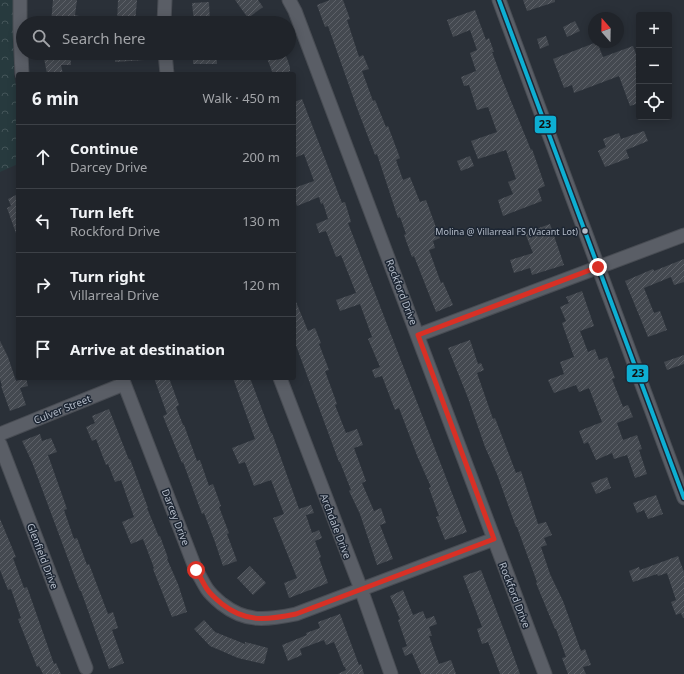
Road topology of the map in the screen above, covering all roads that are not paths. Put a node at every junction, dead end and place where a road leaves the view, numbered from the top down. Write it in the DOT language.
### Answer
graph roads {
  1 [pos="20,0"];
  2 [pos="165,0"];
  3 [pos="289,0"];
  4 [pos="499,0"];
  5 [pos="20,16"];
  6 [pos="164,16"];
  7 [pos="295,16"];
  8 [pos="296,18"];
  9 [pos="21,60"];
  10 [pos="166,60"];
  11 [pos="22,72"];
  12 [pos="168,72"];
  13 [pos="684,234"];
  14 [pos="598,267"];
  15 [pos="418,335"];
  16 [pos="281,380"];
  17 [pos="123,381"];
  18 [pos="0,434"];
  19 [pos="0,444"];
  20 [pos="684,498"];
  21 [pos="494,539"];
  22 [pos="361,590"];
  23 [pos="86,668"];
  24 [pos="391,674"];
  25 [pos="545,674"];
  1 -- 5 [label="street"];
  2 -- 6 [label="street"];
  3 -- 7 [label="street, Rockford Drive"];
  4 -- 14 [label="street"];
  8 -- 15 [label="street, Rockford Drive"];
  9 -- 11 [label="street"];
  10 -- 12 [label="street"];
  13 -- 14 [label="street"];
  14 -- 15 [label="street"];
  14 -- 20 [label="street"];
  15 -- 21 [label="street, Rockford Drive"];
  16 -- 22 [label="street, Archdale Drive"];
  17 -- 18 [label="street, Culver Street"];
  17 -- 22 [label="street, Darcey Drive"];
  19 -- 23 [label="street, Glenfield Drive"];
  21 -- 22 [label="street, Darcey Drive"];
  21 -- 25 [label="street, Rockford Drive"];
  22 -- 24 [label="street, Archdale Drive"];
}
